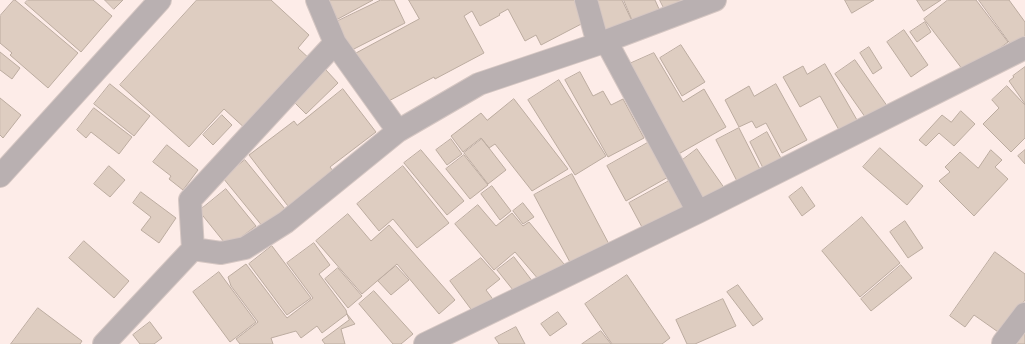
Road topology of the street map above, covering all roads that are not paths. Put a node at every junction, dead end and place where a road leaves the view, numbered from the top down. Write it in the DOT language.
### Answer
graph roads {
  1 [pos="160,0"];
  2 [pos="317,0"];
  3 [pos="586,0"];
  4 [pos="715,0"];
  5 [pos="602,42"];
  6 [pos="335,43"];
  7 [pos="1025,48"];
  8 [pos="398,131"];
  9 [pos="0,176"];
  10 [pos="698,212"];
  11 [pos="193,249"];
  12 [pos="1025,314"];
  13 [pos="104,344"];
  14 [pos="425,344"];
  15 [pos="1004,344"];
  1 -- 9 [label="street"];
  2 -- 6 [label="street"];
  3 -- 5 [label="street"];
  4 -- 5 [label="street"];
  5 -- 8 [label="street"];
  5 -- 10 [label="street"];
  6 -- 8 [label="street"];
  6 -- 11 [label="street"];
  7 -- 10 [label="street"];
  8 -- 11 [label="street"];
  10 -- 14 [label="street"];
  11 -- 13 [label="street"];
  12 -- 15 [label="street"];
}
